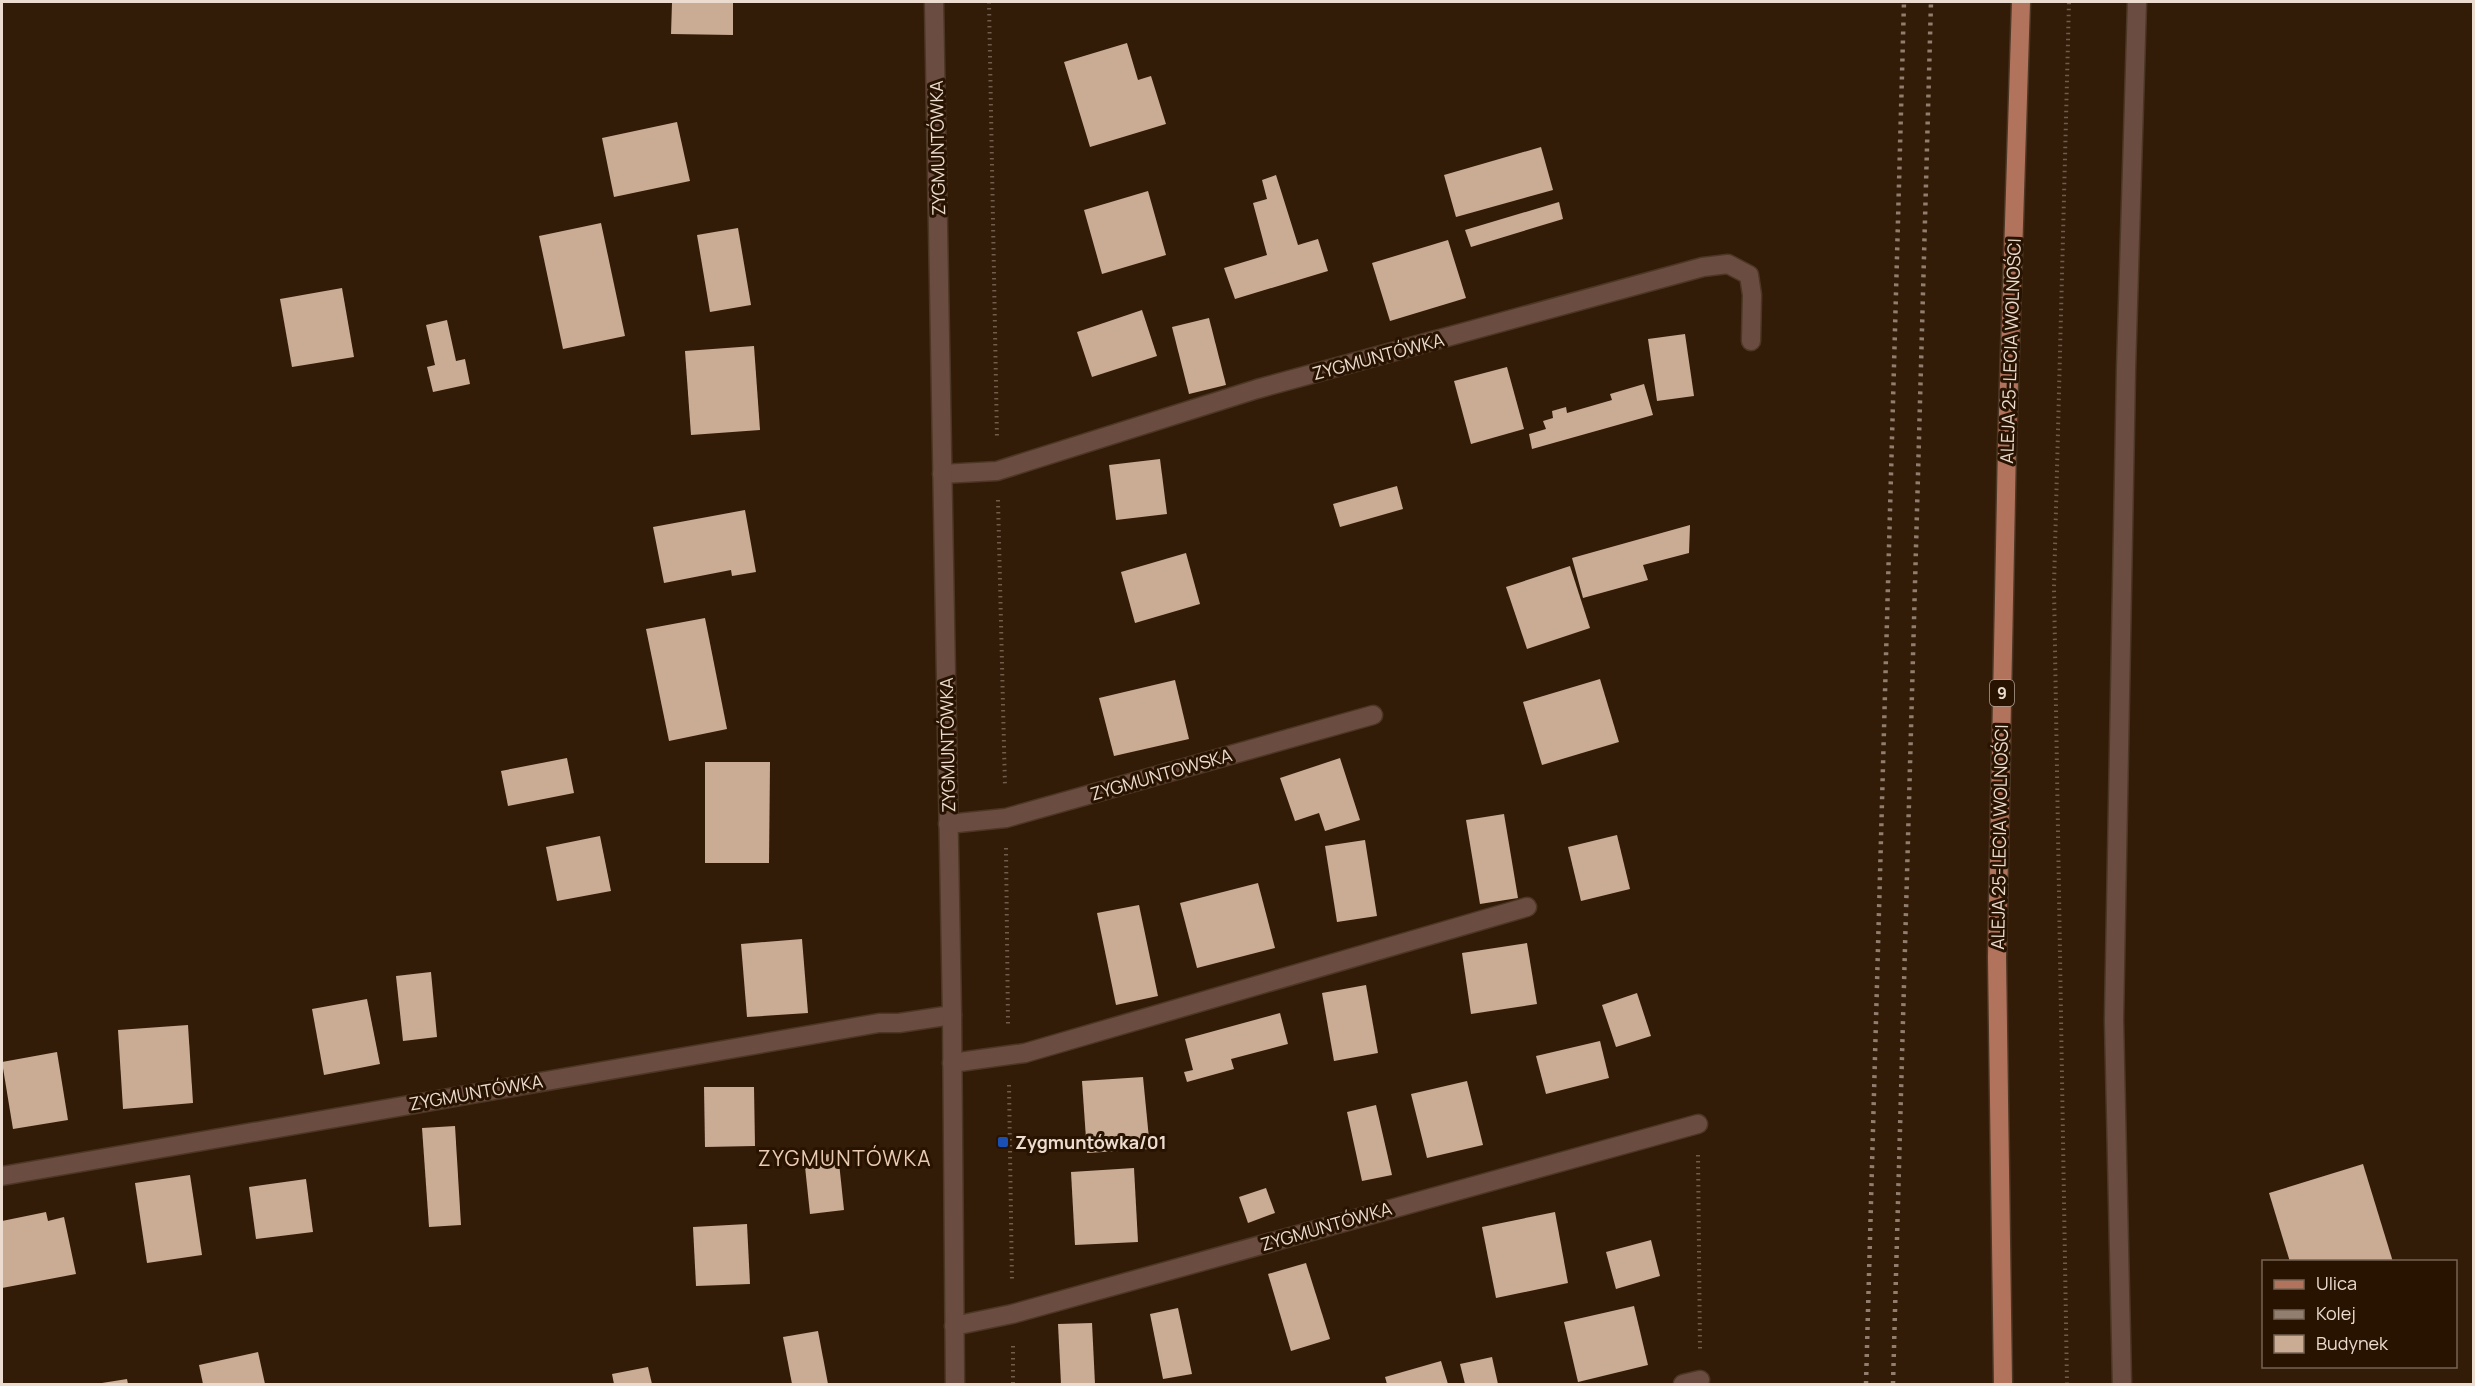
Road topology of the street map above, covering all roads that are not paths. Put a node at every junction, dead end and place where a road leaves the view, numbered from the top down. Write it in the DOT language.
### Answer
graph roads {
  1 [pos="934,2"];
  2 [pos="2021,2"];
  3 [pos="2137,2"];
  4 [pos="1751,341"];
  5 [pos="942,474"];
  6 [pos="1373,715"];
  7 [pos="948,824"];
  8 [pos="1527,908"];
  9 [pos="952,1015"];
  10 [pos="952,1063"];
  11 [pos="1698,1124"];
  12 [pos="2,1176"];
  13 [pos="954,1326"];
  14 [pos="955,1384"];
  15 [pos="2004,1384"];
  16 [pos="2122,1384"];
  1 -- 5 [label="street, ZYGMUNTÓWKA"];
  2 -- 15 [label="main road, ALEJA 25-LECIA WOLNOŚCI / 9"];
  3 -- 16 [label="street"];
  4 -- 5 [label="street, ZYGMUNTÓWKA"];
  5 -- 7 [label="street, ZYGMUNTÓWKA"];
  6 -- 7 [label="street, ZYGMUNTOWSKA"];
  7 -- 9 [label="street, ZYGMUNTÓWKA"];
  8 -- 10 [label="street"];
  9 -- 10 [label="street, ZYGMUNTÓWKA"];
  9 -- 12 [label="street, ZYGMUNTÓWKA"];
  10 -- 13 [label="street, ZYGMUNTÓWKA"];
  11 -- 13 [label="street, ZYGMUNTÓWKA"];
  13 -- 14 [label="street, ZYGMUNTÓWKA"];
}
